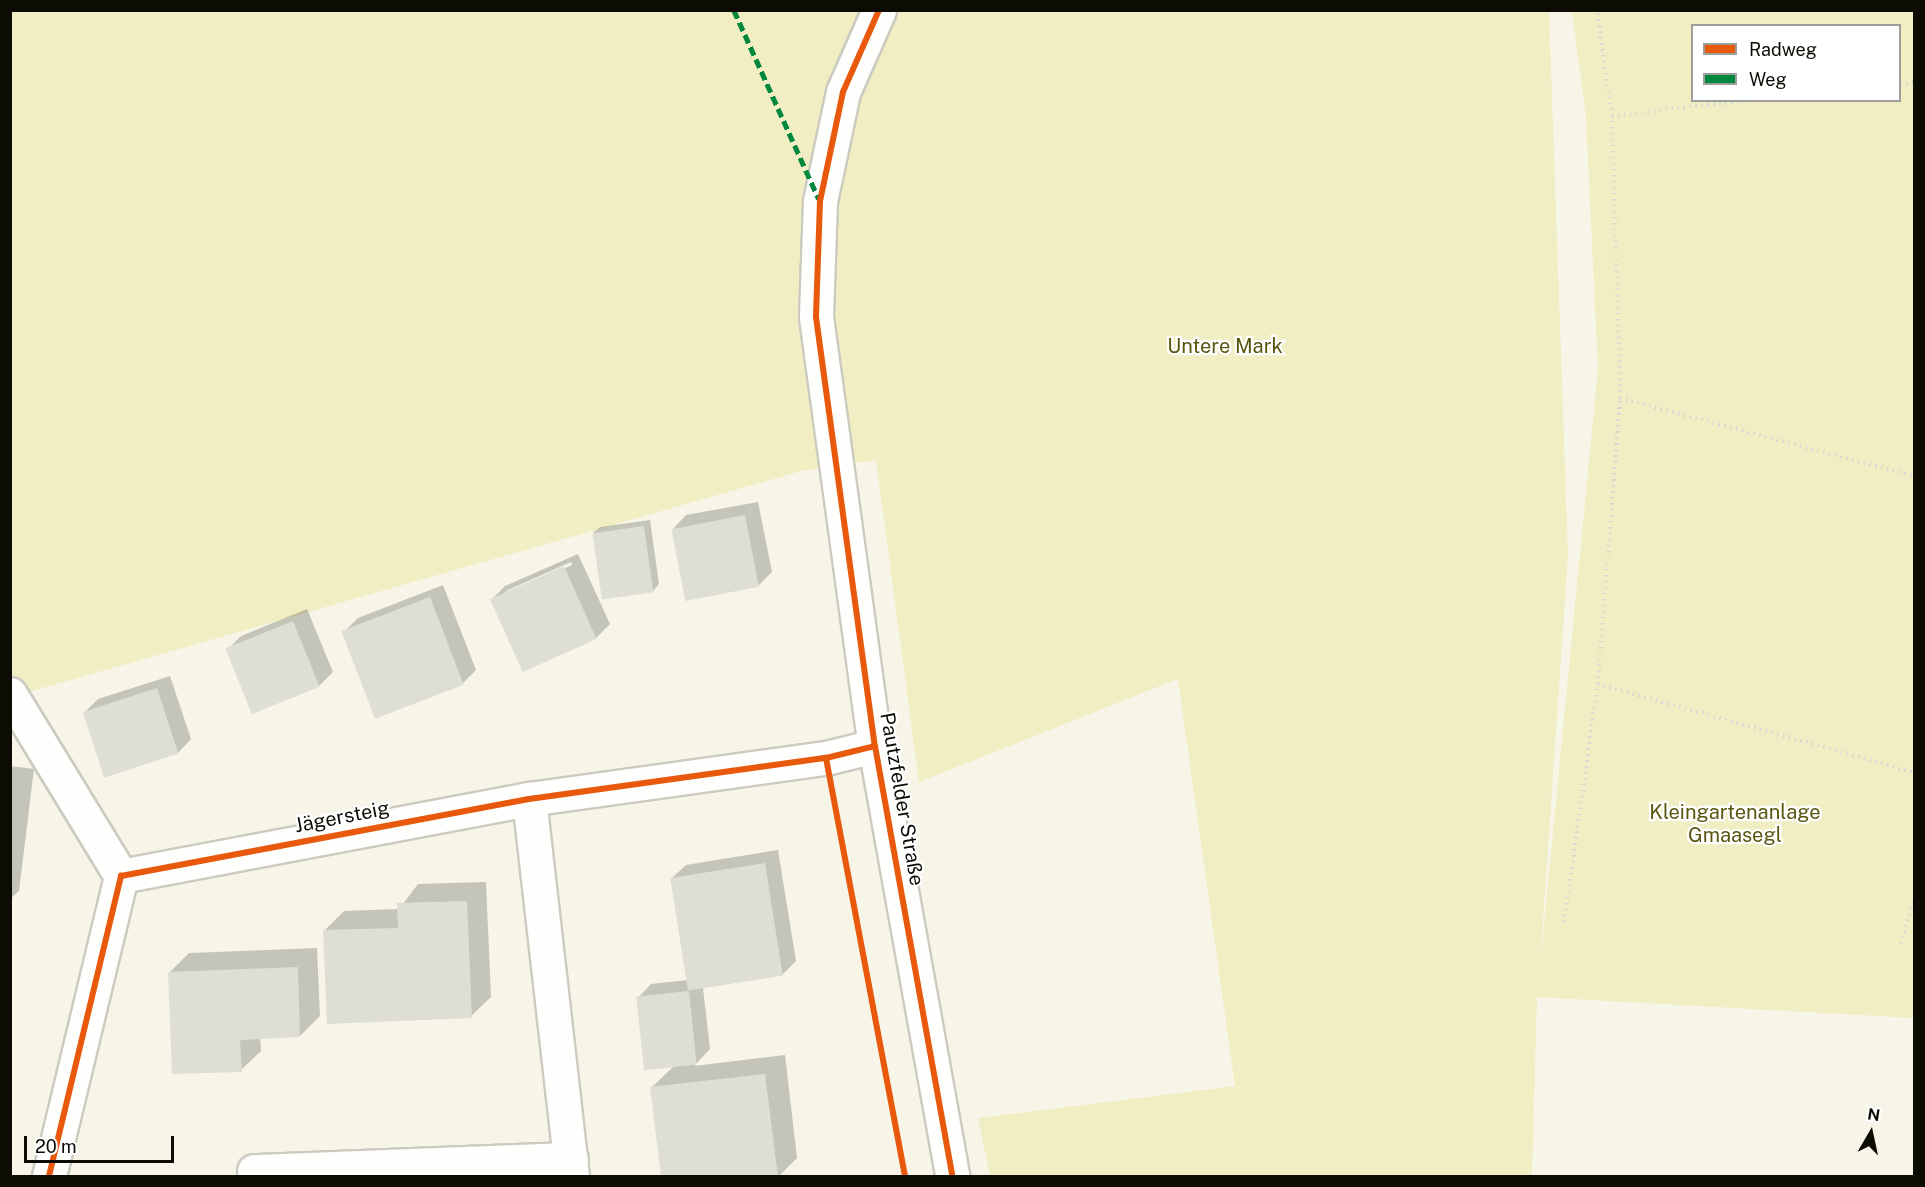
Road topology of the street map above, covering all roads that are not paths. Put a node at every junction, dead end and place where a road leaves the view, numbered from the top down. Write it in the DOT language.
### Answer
graph roads {
  1 [pos="879,10"];
  2 [pos="10,694"];
  3 [pos="875,746"];
  4 [pos="529,799"];
  5 [pos="121,876"];
  6 [pos="572,1168"];
  7 [pos="254,1171"];
  8 [pos="49,1176"];
  9 [pos="952,1176"];
  1 -- 3 [label="street, Pautzfelder Straße"];
  2 -- 5 [label="street"];
  3 -- 4 [label="street, Jägersteig"];
  3 -- 9 [label="street, Pautzfelder Straße"];
  4 -- 5 [label="street, Jägersteig"];
  4 -- 6 [label="street"];
  5 -- 8 [label="street"];
  6 -- 7 [label="street"];
}
